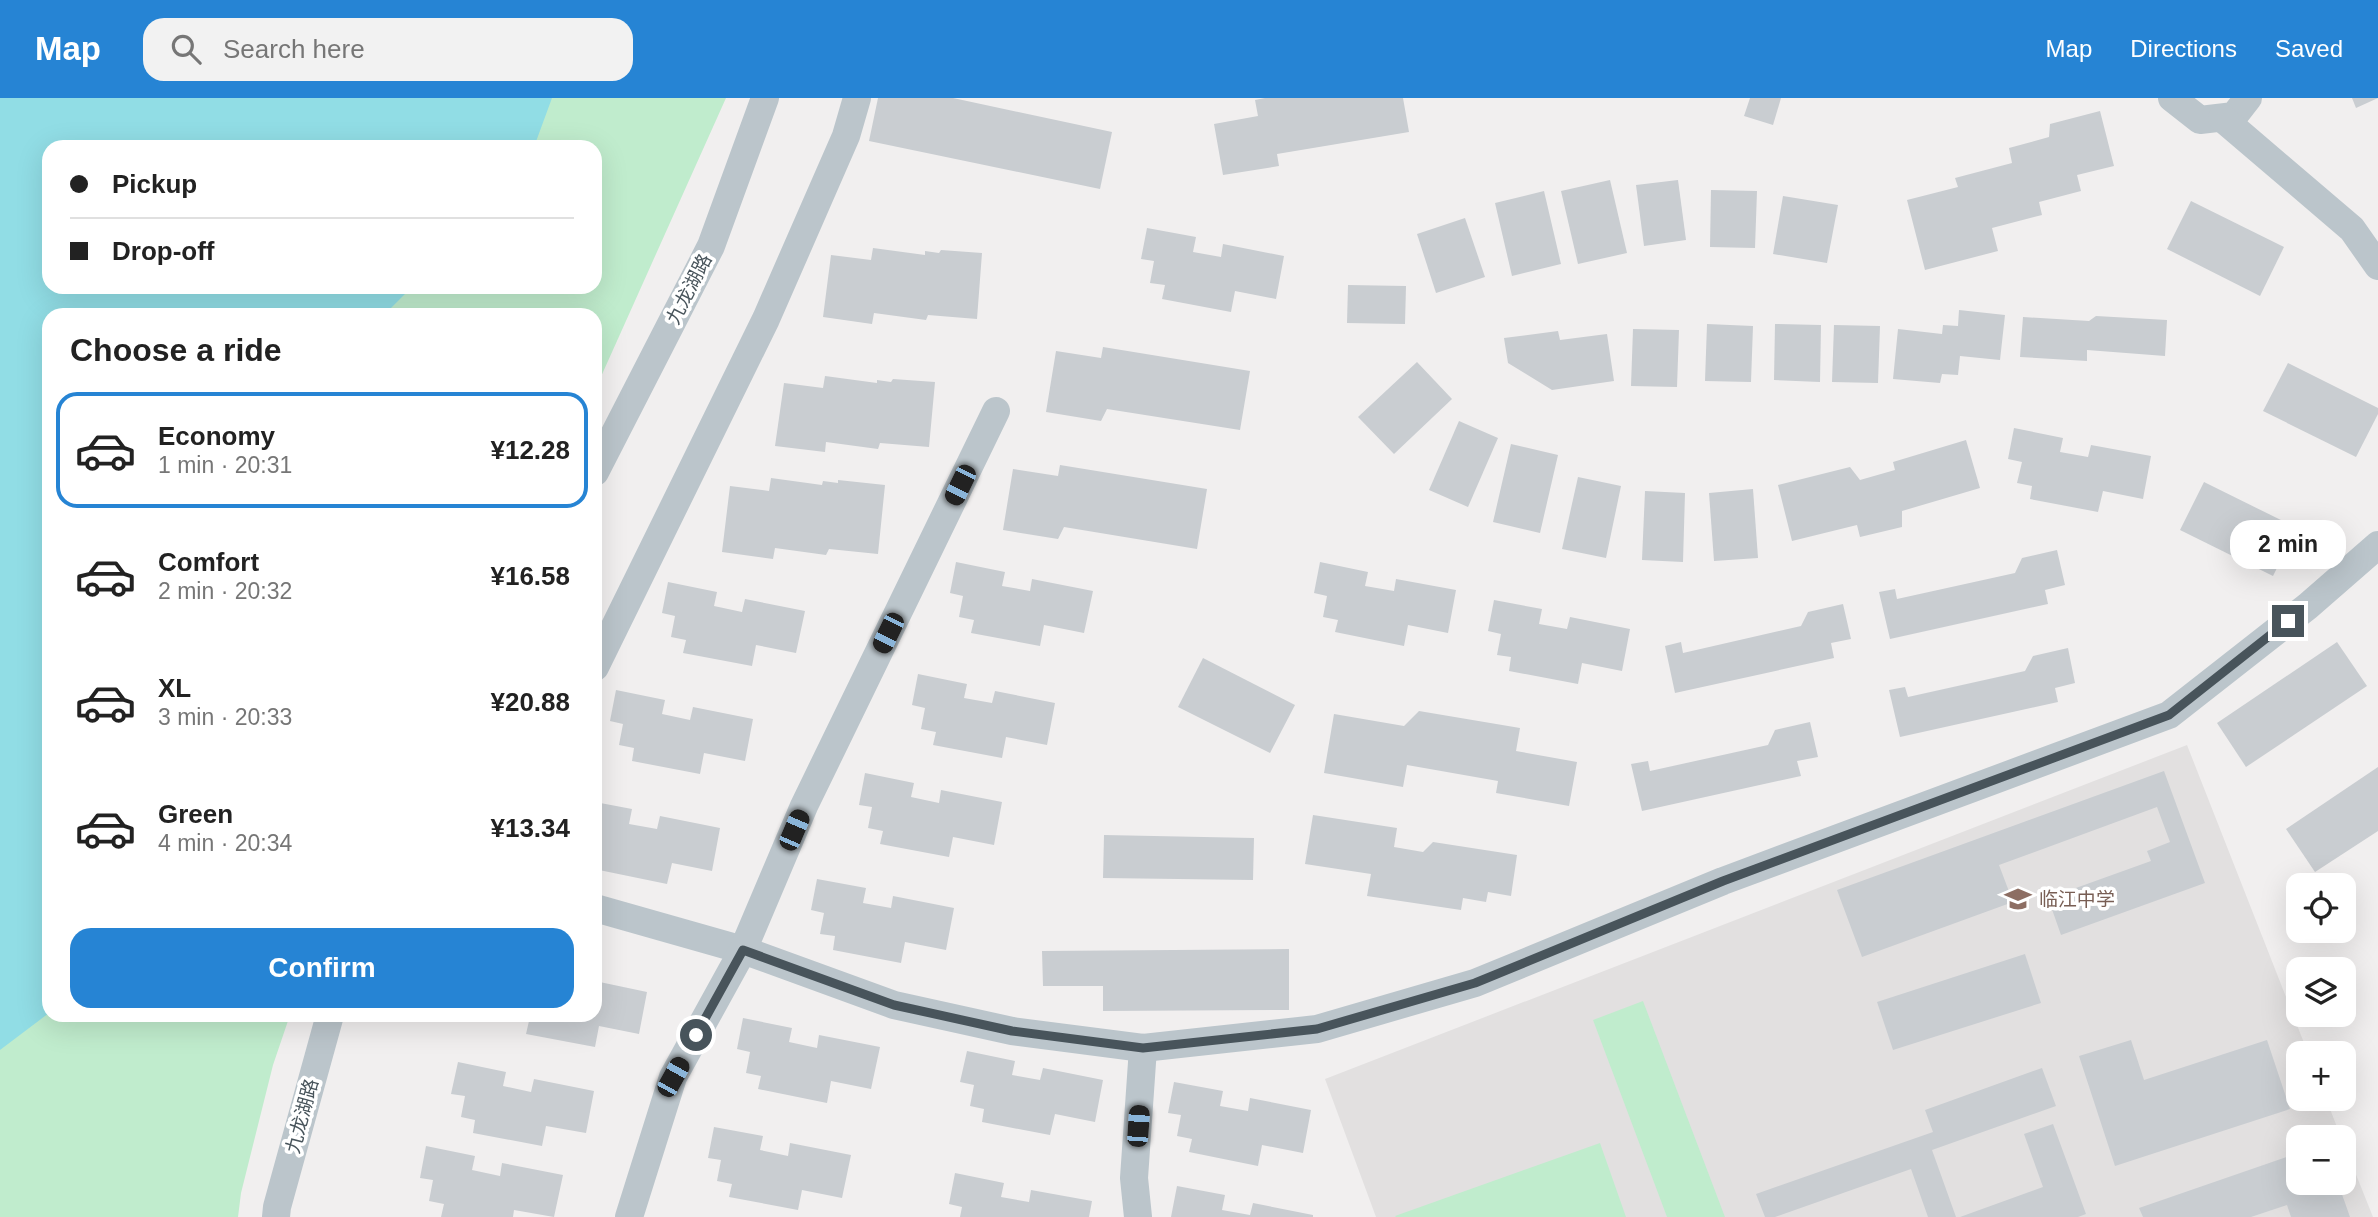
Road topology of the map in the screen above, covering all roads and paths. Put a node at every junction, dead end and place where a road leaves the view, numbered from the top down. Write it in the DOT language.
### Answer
graph roads {
  1 [pos="765,98"];
  2 [pos="857,98"];
  3 [pos="2172,98"];
  4 [pos="2248,98"];
  5 [pos="2222,118"];
  6 [pos="2378,265"];
  7 [pos="996,411"];
  8 [pos="602,458"];
  9 [pos="2378,545"];
  10 [pos="602,653"];
  11 [pos="602,910"];
  12 [pos="743,950"];
  13 [pos="328,1022"];
  14 [pos="1143,1048"];
  15 [pos="276,1217"];
  16 [pos="629,1217"];
  17 [pos="1138,1217"];
  1 -- 8 [label="street, 九龙湖路"];
  2 -- 10 [label="street"];
  3 -- 5 [label="street"];
  4 -- 5 [label="street"];
  5 -- 6 [label="street"];
  7 -- 12 [label="street"];
  9 -- 14 [label="street"];
  11 -- 12 [label="street"];
  12 -- 14 [label="street"];
  12 -- 16 [label="street"];
  13 -- 15 [label="street, 九龙湖路"];
  14 -- 17 [label="street"];
}
